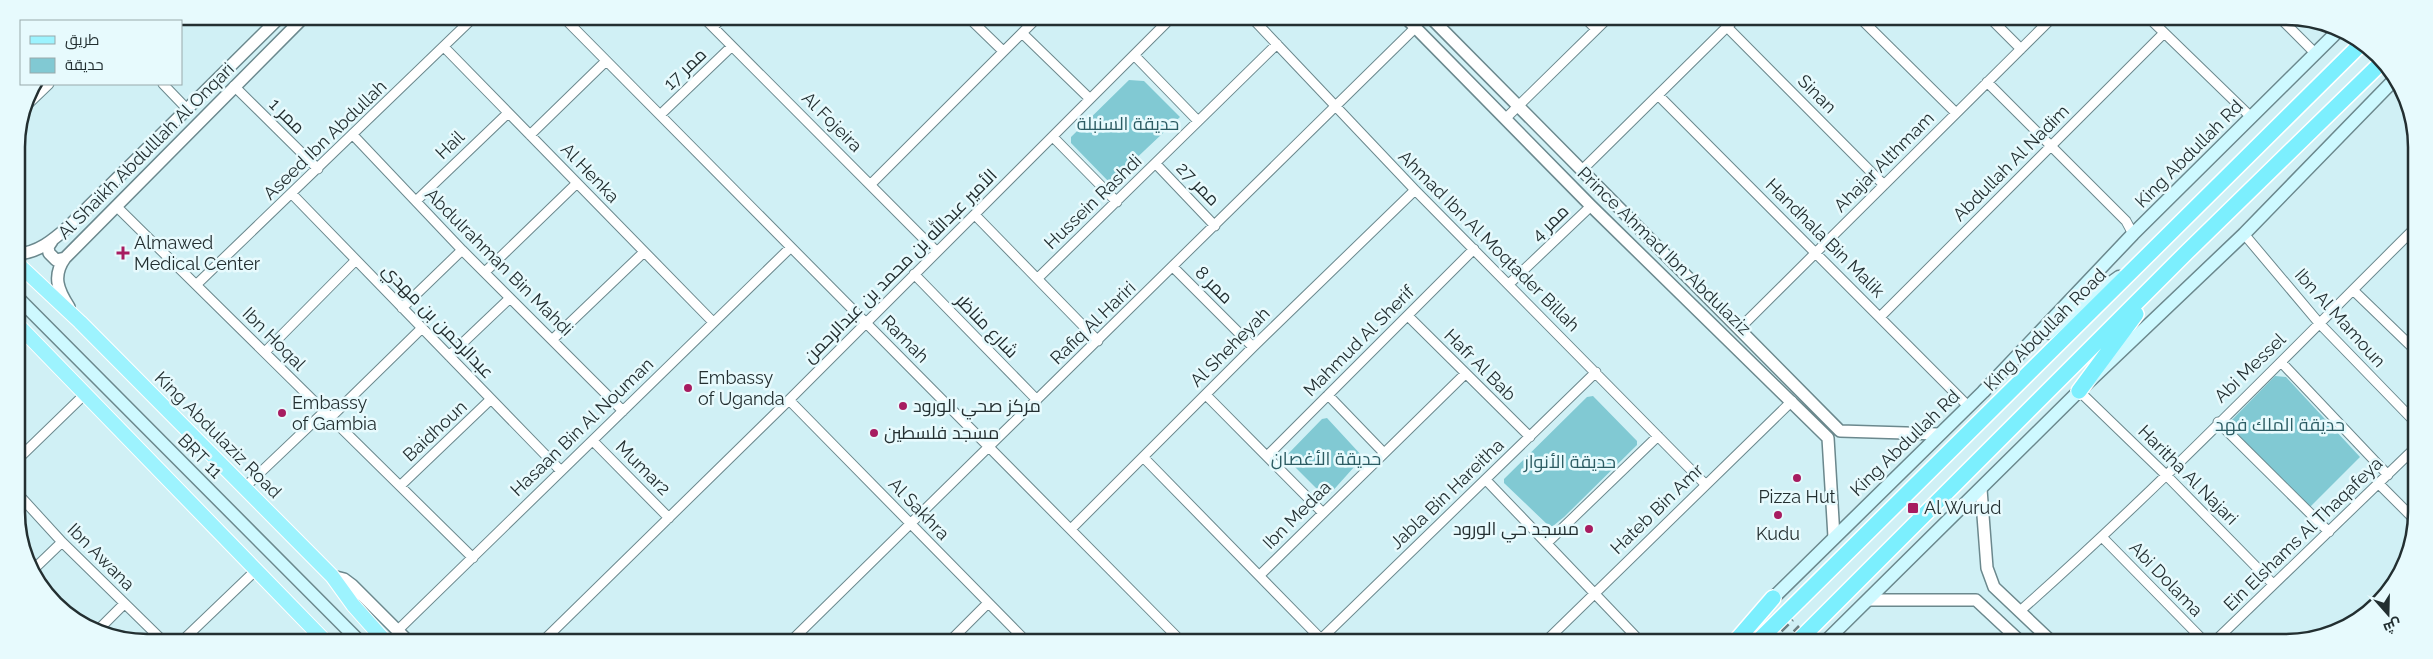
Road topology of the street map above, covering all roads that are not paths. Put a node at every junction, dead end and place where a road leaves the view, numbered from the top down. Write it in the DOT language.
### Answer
graph roads {
  1 [pos="272,25"];
  2 [pos="296,25"];
  3 [pos="466,25"];
  4 [pos="571,25"];
  5 [pos="976,25"];
  6 [pos="1030,25"];
  7 [pos="1165,25"];
  8 [pos="1259,25"];
  9 [pos="1438,25"];
  10 [pos="1592,25"];
  11 [pos="1600,25"];
  12 [pos="1867,25"];
  13 [pos="1997,25"];
  14 [pos="2045,25"];
  15 [pos="2156,25"];
  16 [pos="2287,25"];
  17 [pos="713,27"];
  18 [pos="1416,27"];
  19 [pos="1726,27"];
  20 [pos="1596,29"];
  21 [pos="2164,32"];
  22 [pos="1022,33"];
  23 [pos="2334,35"];
  24 [pos="1277,44"];
  25 [pos="1458,45"];
  26 [pos="732,46"];
  27 [pos="444,47"];
  28 [pos="2356,47"];
  29 [pos="2021,49"];
  30 [pos="1003,52"];
  31 [pos="2316,54"];
  32 [pos="1134,55"];
  33 [pos="1446,57"];
  34 [pos="606,60"];
  35 [pos="2377,67"];
  36 [pos="1988,82"];
  37 [pos="2390,84"];
  38 [pos="48,85"];
  39 [pos="164,85"];
  40 [pos="234,86"];
  41 [pos="1658,95"];
  42 [pos="36,96"];
  43 [pos="1089,98"];
  44 [pos="1334,106"];
  45 [pos="1519,106"];
  46 [pos="188,110"];
  47 [pos="508,113"];
  48 [pos="1956,114"];
  49 [pos="660,115"];
  50 [pos="2251,117"];
  51 [pos="1505,119"];
  52 [pos="1198,121"];
  53 [pos="530,134"];
  54 [pos="353,135"];
  55 [pos="1053,137"];
  56 [pos="2051,146"];
  57 [pos="1156,164"];
  58 [pos="318,168"];
  59 [pos="1582,170"];
  60 [pos="577,183"];
  61 [pos="871,184"];
  62 [pos="1884,185"];
  63 [pos="1415,190"];
  64 [pos="292,194"];
  65 [pos="416,201"];
  66 [pos="1116,202"];
  67 [pos="116,206"];
  68 [pos="1591,206"];
  69 [pos="975,215"];
  70 [pos="1215,226"];
  71 [pos="2133,234"];
  72 [pos="2244,234"];
  73 [pos="2408,235"];
  74 [pos="52,241"];
  75 [pos="790,248"];
  76 [pos="1474,249"];
  77 [pos="462,250"];
  78 [pos="25,252"];
  79 [pos="644,252"];
  80 [pos="937,252"];
  81 [pos="2187,252"];
  82 [pos="1816,253"];
  83 [pos="65,258"];
  84 [pos="356,260"];
  85 [pos="2141,261"];
  86 [pos="1173,267"];
  87 [pos="25,270"];
  88 [pos="485,272"];
  89 [pos="914,274"];
  90 [pos="1038,278"];
  91 [pos="1509,284"];
  92 [pos="196,285"];
  93 [pos="2353,290"];
  94 [pos="510,298"];
  95 [pos="25,305"];
  96 [pos="402,308"];
  97 [pos="1408,316"];
  98 [pos="1880,317"];
  99 [pos="80,322"];
  100 [pos="713,322"];
  101 [pos="866,323"];
  102 [pos="2319,323"];
  103 [pos="422,328"];
  104 [pos="1740,328"];
  105 [pos="25,337"];
  106 [pos="552,339"];
  107 [pos="1098,341"];
  108 [pos="2408,343"];
  109 [pos="1253,346"];
  110 [pos="265,352"];
  111 [pos="449,356"];
  112 [pos="2281,362"];
  113 [pos="1596,372"];
  114 [pos="1465,374"];
  115 [pos="1983,392"];
  116 [pos="2079,392"];
  117 [pos="84,394"];
  118 [pos="1206,395"];
  119 [pos="1328,395"];
  120 [pos="492,399"];
  121 [pos="789,400"];
  122 [pos="1038,400"];
  123 [pos="1792,401"];
  124 [pos="1968,406"];
  125 [pos="622,410"];
  126 [pos="328,414"];
  127 [pos="2408,415"];
  128 [pos="2218,422"];
  129 [pos="1938,434"];
  130 [pos="1658,436"];
  131 [pos="1530,438"];
  132 [pos="593,441"];
  133 [pos="990,447"];
  134 [pos="25,452"];
  135 [pos="1383,452"];
  136 [pos="2408,455"];
  137 [pos="1267,456"];
  138 [pos="1144,458"];
  139 [pos="561,471"];
  140 [pos="2388,475"];
  141 [pos="2167,476"];
  142 [pos="1486,480"];
  143 [pos="1705,484"];
  144 [pos="2379,484"];
  145 [pos="400,486"];
  146 [pos="244,488"];
  147 [pos="1980,489"];
  148 [pos="25,502"];
  149 [pos="1323,513"];
  150 [pos="2408,513"];
  151 [pos="669,518"];
  152 [pos="910,523"];
  153 [pos="1071,530"];
  154 [pos="2329,532"];
  155 [pos="1834,537"];
  156 [pos="2103,538"];
  157 [pos="62,542"];
  158 [pos="1547,543"];
  159 [pos="473,558"];
  160 [pos="38,565"];
  161 [pos="255,571"];
  162 [pos="1260,575"];
  163 [pos="332,576"];
  164 [pos="2273,584"];
  165 [pos="1595,593"];
  166 [pos="1773,598"];
  167 [pos="1868,600"];
  168 [pos="988,603"];
  169 [pos="124,604"];
  170 [pos="2020,611"];
  171 [pos="103,625"];
  172 [pos="397,630"];
  173 [pos="156,634"];
  174 [pos="189,634"];
  175 [pos="318,634"];
  176 [pos="352,634"];
  177 [pos="379,634"];
  178 [pos="401,634"];
  179 [pos="550,634"];
  180 [pos="798,634"];
  181 [pos="957,634"];
  182 [pos="1019,634"];
  183 [pos="1174,634"];
  184 [pos="1316,634"];
  185 [pos="1328,634"];
  186 [pos="1554,634"];
  187 [pos="1633,634"];
  188 [pos="1735,634"];
  189 [pos="1743,634"];
  190 [pos="1765,634"];
  191 [pos="1805,634"];
  192 [pos="1833,634"];
  193 [pos="2008,634"];
  194 [pos="2044,634"];
  195 [pos="2198,634"];
  196 [pos="2222,634"];
  1 -- 46 [label="street, Al Shaikh Abdulllah Al Onqari"];
  2 -- 40 [label="street, Al Shaikh Abdulllah Al Onqari"];
  3 -- 27 [label="street, Aseed Ibn Abdullah"];
  4 -- 34 [label="street, Ramah"];
  5 -- 30 [label="street"];
  6 -- 22 [label="street"];
  7 -- 32 [label="street, الأمير عبدالله بن محمد بن عبدالرحمن"];
  8 -- 24 [label="street, Ahmad Ibn Al Moqtader Billah"];
  9 -- 25 [label="street, Prince Ahmad Ibn Abdulaziz"];
  10 -- 20 [label="street"];
  11 -- 20 [label="street"];
  12 -- 48 [label="street"];
  13 -- 29 [label="street"];
  14 -- 29 [label="street, Ahajar Althmam"];
  15 -- 21 [label="street"];
  16 -- 31 [label="street"];
  17 -- 26 [label="street, Al Fojeira"];
  18 -- 33 [label="street, Prince Ahmad Ibn Abdulaziz"];
  18 -- 44 [label="street, Rafiq Al Hariri"];
  19 -- 41 [label="street"];
  19 -- 62 [label="street, Sinan"];
  20 -- 45 [label="street"];
  21 -- 50 [label="street"];
  21 -- 56 [label="street, Abdullah Al Nadim"];
  22 -- 30 [label="street"];
  22 -- 43 [label="street"];
  23 -- 31 [label="main road, King Abdullah Rd"];
  24 -- 44 [label="street, Ahmad Ibn Al Moqtader Billah"];
  24 -- 52 [label="street, Hussein Rashdi"];
  25 -- 33 [label="street"];
  25 -- 45 [label="street, Prince Ahmad Ibn Abdulaziz"];
  26 -- 49 [label="street, ممر 17"];
  26 -- 61 [label="street, Al Fojeira"];
  27 -- 47 [label="street, Al Henka"];
  27 -- 54 [label="street, Aseed Ibn Abdullah"];
  28 -- 85 [label="highway, King Abdullah Road"];
  29 -- 36 [label="street, Ahajar Althmam"];
  30 -- 61 [label="street"];
  31 -- 50 [label="main road, King Abdullah Rd"];
  32 -- 43 [label="street, الأمير عبدالله بن محمد بن عبدالرحمن"];
  32 -- 52 [label="street"];
  33 -- 51 [label="street, Prince Ahmad Ibn Abdulaziz"];
  34 -- 49 [label="street, Ramah"];
  34 -- 53 [label="street"];
  35 -- 81 [label="highway"];
  36 -- 48 [label="street, Ahajar Althmam"];
  36 -- 56 [label="street"];
  37 -- 72 [label="main road"];
  38 -- 42 [label="street"];
  39 -- 46 [label="street"];
  40 -- 58 [label="street, ممر 1"];
  40 -- 67 [label="street, Al Shaikh Abdulllah Al Onqari"];
  41 -- 59 [label="street"];
  41 -- 82 [label="street, Handhala Bin Malik"];
  43 -- 55 [label="street, الأمير عبدالله بن محمد بن عبدالرحمن"];
  44 -- 63 [label="street, Ahmad Ibn Al Moqtader Billah"];
  44 -- 70 [label="street, Rafiq Al Hariri"];
  45 -- 51 [label="street"];
  45 -- 59 [label="street, Prince Ahmad Ibn Abdulaziz"];
  46 -- 74 [label="street, Al Shaikh Abdulllah Al Onqari"];
  47 -- 53 [label="street, Al Henka"];
  47 -- 65 [label="street, Hail"];
  48 -- 62 [label="street, Ahajar Althmam"];
  49 -- 75 [label="street, Ramah"];
  50 -- 71 [label="main road, King Abdullah Rd"];
  51 -- 68 [label="street, Prince Ahmad Ibn Abdulaziz"];
  52 -- 57 [label="street, Hussein Rashdi"];
  53 -- 60 [label="street, Al Henka"];
  54 -- 58 [label="street, Aseed Ibn Abdullah"];
  54 -- 65 [label="street, Abdulrahman Bin Mahdi"];
  55 -- 66 [label="street"];
  55 -- 69 [label="street, الأمير عبدالله بن محمد بن عبدالرحمن"];
  56 -- 71 [label="street"];
  56 -- 98 [label="street, Abdullah Al Nadim"];
  57 -- 66 [label="street, Hussein Rashdi"];
  57 -- 70 [label="street, ممر 27"];
  58 -- 64 [label="street, Aseed Ibn Abdullah"];
  59 -- 104 [label="street, Prince Ahmad Ibn Abdulaziz"];
  60 -- 79 [label="street, Al Henka"];
  60 -- 88 [label="street"];
  61 -- 80 [label="street, Al Fojeira"];
  62 -- 82 [label="street, Ahajar Althmam"];
  63 -- 76 [label="street, Ahmad Ibn Al Moqtader Billah"];
  63 -- 109 [label="street, Al Sheheyah"];
  64 -- 84 [label="street, عبدالرحمن بن مهدي"];
  64 -- 92 [label="street, Aseed Ibn Abdullah"];
  65 -- 77 [label="street, Abdulrahman Bin Mahdi"];
  66 -- 90 [label="street, Hussein Rashdi"];
  67 -- 83 [label="street, Al Shaikh Abdulllah Al Onqari"];
  67 -- 92 [label="street, Ibn Hoqal"];
  68 -- 91 [label="street, ممر 4"];
  68 -- 123 [label="street, Prince Ahmad Ibn Abdulaziz"];
  69 -- 80 [label="street, الأمير عبدالله بن محمد بن عبدالرحمن"];
  69 -- 90 [label="street"];
  70 -- 86 [label="street, Rafiq Al Hariri"];
  71 -- 115 [label="main road, King Abdullah Rd"];
  72 -- 102 [label="street, Ibn Al Mamoun"];
  72 -- 116 [label="main road"];
  73 -- 93 [label="street, Abi Messel"];
  74 -- 78 [label="street, Al Shaikh Abdulllah Al Onqari"];
  74 -- 83 [label="street"];
  75 -- 100 [label="street, Hasaan Bin Al Nouman"];
  75 -- 101 [label="street, Ramah"];
  76 -- 91 [label="street, Ahmad Ibn Al Moqtader Billah"];
  76 -- 97 [label="street, Mahmud Al Sherif"];
  77 -- 88 [label="street, Abdulrahman Bin Mahdi"];
  77 -- 96 [label="street"];
  79 -- 100 [label="street, Al Henka"];
  79 -- 106 [label="street"];
  80 -- 89 [label="street, الأمير عبدالله بن محمد بن عبدالرحمن"];
  81 -- 116 [label="highway"];
  81 -- 191 [label="highway"];
  82 -- 98 [label="street, Handhala Bin Malik"];
  82 -- 104 [label="street, Ahajar Althmam"];
  83 -- 99 [label="street, Al Shaikh Abdulllah Al Onqari"];
  84 -- 96 [label="street, عبدالرحمن بن مهدي"];
  84 -- 110 [label="street"];
  85 -- 115 [label="main road"];
  85 -- 190 [label="highway, King Abdullah Road"];
  86 -- 107 [label="street, Rafiq Al Hariri"];
  86 -- 109 [label="street, ممر 8"];
  87 -- 99 [label="main road, King Abdulaziz Road"];
  88 -- 94 [label="street, Abdulrahman Bin Mahdi"];
  89 -- 101 [label="street, الأمير عبدالله بن محمد بن عبدالرحمن"];
  89 -- 122 [label="street, شارع مناظر"];
  90 -- 107 [label="street"];
  91 -- 113 [label="street, Ahmad Ibn Al Moqtader Billah"];
  92 -- 110 [label="street, Ibn Hoqal"];
  93 -- 102 [label="street, Abi Messel"];
  93 -- 108 [label="street"];
  94 -- 106 [label="street, Abdulrahman Bin Mahdi"];
  94 -- 111 [label="street"];
  95 -- 176 [label="main road, BRT 11"];
  96 -- 103 [label="street, عبدالرحمن بن مهدي"];
  97 -- 114 [label="street, Hafr Al Bab"];
  97 -- 119 [label="street, Mahmud Al Sherif"];
  98 -- 124 [label="street, Handhala Bin Malik"];
  99 -- 146 [label="main road, King Abdulaziz Road"];
  100 -- 125 [label="street, Hasaan Bin Al Nouman"];
  101 -- 121 [label="street, الأمير عبدالله بن محمد بن عبدالرحمن"];
  101 -- 133 [label="street, Ramah"];
  102 -- 112 [label="street, Abi Messel"];
  102 -- 127 [label="street, Ibn Al Mamoun"];
  103 -- 111 [label="street, عبدالرحمن بن مهدي"];
  103 -- 126 [label="street"];
  104 -- 129 [label="street, Prince Ahmad Ibn Abdulaziz"];
  105 -- 117 [label="main road"];
  106 -- 125 [label="street, Abdulrahman Bin Mahdi"];
  107 -- 122 [label="street, Rafiq Al Hariri"];
  109 -- 118 [label="street, Al Sheheyah"];
  110 -- 126 [label="street, Ibn Hoqal"];
  111 -- 120 [label="street, عبدالرحمن بن مهدي"];
  112 -- 128 [label="street, Abi Messel"];
  112 -- 140 [label="street"];
  113 -- 130 [label="street, Ahmad Ibn Al Moqtader Billah"];
  113 -- 131 [label="street, Jabla Bin Hareitha"];
  114 -- 131 [label="street, Hafr Al Bab"];
  114 -- 135 [label="street, Ibn Medaa"];
  115 -- 124 [label="main road, King Abdullah Rd"];
  116 -- 141 [label="street, Haritha Al Najari"];
  116 -- 147 [label="main road"];
  117 -- 134 [label="street"];
  117 -- 161 [label="main road"];
  118 -- 137 [label="street"];
  118 -- 138 [label="street, Al Sheheyah"];
  119 -- 135 [label="street"];
  119 -- 137 [label="street, Mahmud Al Sherif"];
  120 -- 139 [label="street, عبدالرحمن بن مهدي"];
  120 -- 145 [label="street, Baidhoun"];
  121 -- 151 [label="street, الأمير عبدالله بن محمد بن عبدالرحمن"];
  121 -- 152 [label="street, Al Sakhra"];
  122 -- 133 [label="street, Rafiq Al Hariri"];
  123 -- 143 [label="street, Hateb Bin Amr"];
  123 -- 155 [label="street, Prince Ahmad Ibn Abdulaziz"];
  124 -- 129 [label="main road, King Abdullah Rd"];
  125 -- 132 [label="street, Hasaan Bin Al Nouman"];
  126 -- 145 [label="street, Ibn Hoqal"];
  126 -- 146 [label="street"];
  128 -- 141 [label="street, Abi Messel"];
  128 -- 154 [label="street"];
  129 -- 155 [label="main road, King Abdullah Rd"];
  130 -- 143 [label="street, Ahmad Ibn Al Moqtader Billah"];
  130 -- 158 [label="street"];
  131 -- 142 [label="street, Jabla Bin Hareitha"];
  132 -- 139 [label="street, Hasaan Bin Al Nouman"];
  132 -- 151 [label="street, Mumar2"];
  133 -- 152 [label="street, Rafiq Al Hariri"];
  133 -- 153 [label="street, Ramah"];
  135 -- 149 [label="street, Ibn Medaa"];
  136 -- 140 [label="street, Ein Elshams Al Thaqafeya"];
  137 -- 149 [label="street"];
  138 -- 153 [label="street, Al Sheheyah"];
  138 -- 162 [label="street"];
  139 -- 159 [label="street, Hasaan Bin Al Nouman"];
  140 -- 144 [label="street, Ein Elshams Al Thaqafeya"];
  141 -- 156 [label="street, Abi Messel"];
  141 -- 164 [label="street, Haritha Al Najari"];
  142 -- 158 [label="street"];
  142 -- 185 [label="street, Jabla Bin Hareitha"];
  143 -- 165 [label="street, Hateb Bin Amr"];
  144 -- 150 [label="street"];
  144 -- 154 [label="street, Ein Elshams Al Thaqafeya"];
  145 -- 159 [label="street, Ibn Hoqal"];
  146 -- 163 [label="main road, King Abdulaziz Road"];
  147 -- 167 [label="main road"];
  147 -- 170 [label="street"];
  148 -- 157 [label="street, Ibn Awana"];
  149 -- 162 [label="street, Ibn Medaa"];
  151 -- 179 [label="street, الأمير عبدالله بن محمد بن عبدالرحمن"];
  152 -- 168 [label="street, Al Sakhra"];
  152 -- 180 [label="street, Rafiq Al Hariri"];
  153 -- 183 [label="street, Ramah"];
  154 -- 164 [label="street, Ein Elshams Al Thaqafeya"];
  155 -- 166 [label="main road, King Abdullah Rd"];
  156 -- 170 [label="street, Abi Messel"];
  156 -- 195 [label="street, Abi Dolama"];
  157 -- 160 [label="street"];
  157 -- 169 [label="street, Ibn Awana"];
  158 -- 165 [label="street"];
  159 -- 172 [label="street, Hasaan Bin Al Nouman"];
  161 -- 174 [label="street"];
  161 -- 175 [label="main road"];
  162 -- 184 [label="street"];
  163 -- 172 [label="street"];
  163 -- 177 [label="main road, King Abdulaziz Road"];
  164 -- 196 [label="street, Ein Elshams Al Thaqafeya"];
  165 -- 186 [label="street, Hateb Bin Amr"];
  165 -- 187 [label="street"];
  166 -- 188 [label="main road, King Abdullah Rd"];
  166 -- 189 [label="highway"];
  167 -- 192 [label="main road"];
  167 -- 193 [label="street"];
  168 -- 181 [label="street"];
  168 -- 182 [label="street, Al Sakhra"];
  169 -- 171 [label="street"];
  169 -- 173 [label="street, Ibn Awana"];
  170 -- 194 [label="street"];
  172 -- 178 [label="street"];
}
